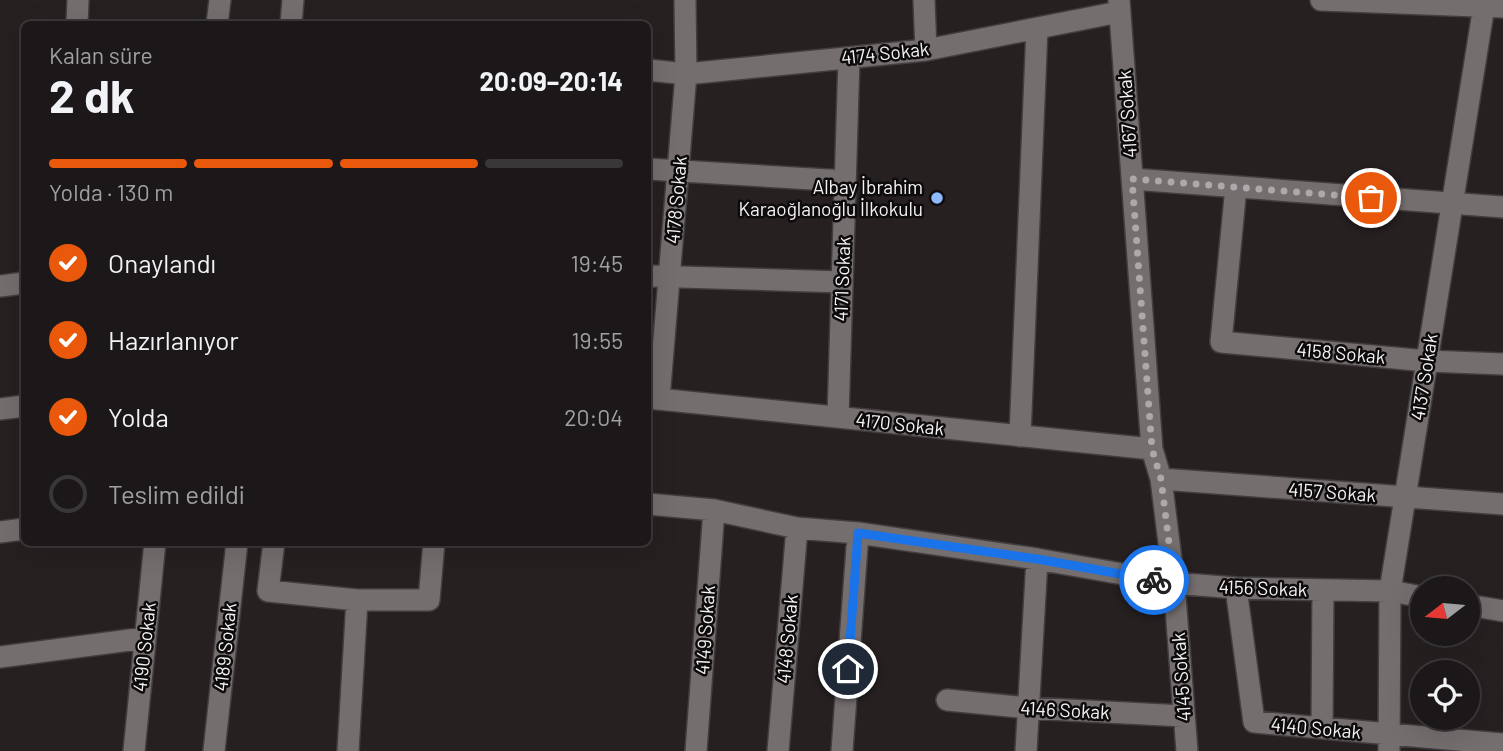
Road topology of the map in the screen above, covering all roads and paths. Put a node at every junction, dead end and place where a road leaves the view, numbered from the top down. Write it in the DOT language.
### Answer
graph roads {
  1 [pos="78,0"];
  2 [pos="220,0"];
  3 [pos="293,0"];
  4 [pos="685,0"];
  5 [pos="924,0"];
  6 [pos="1321,0"];
  7 [pos="1119,6"];
  8 [pos="1494,6"];
  9 [pos="76,21"];
  10 [pos="217,21"];
  11 [pos="290,21"];
  12 [pos="1037,28"];
  13 [pos="926,50"];
  14 [pos="849,58"];
  15 [pos="651,70"];
  16 [pos="686,74"];
  17 [pos="651,169"];
  18 [pos="678,172"];
  19 [pos="1132,179"];
  20 [pos="845,181"];
  21 [pos="1236,187"];
  22 [pos="1452,204"];
  23 [pos="1503,207"];
  24 [pos="651,276"];
  25 [pos="669,278"];
  26 [pos="842,282"];
  27 [pos="21,283"];
  28 [pos="0,286"];
  29 [pos="1427,361"];
  30 [pos="1503,365"];
  31 [pos="653,398"];
  32 [pos="21,406"];
  33 [pos="0,409"];
  34 [pos="838,417"];
  35 [pos="1020,436"];
  36 [pos="1152,449"];
  37 [pos="1161,479"];
  38 [pos="1405,497"];
  39 [pos="1503,504"];
  40 [pos="651,505"];
  41 [pos="714,510"];
  42 [pos="797,528"];
  43 [pos="21,529"];
  44 [pos="0,532"];
  45 [pos="858,533"];
  46 [pos="155,546"];
  47 [pos="237,546"];
  48 [pos="274,546"];
  49 [pos="434,546"];
  50 [pos="1037,559"];
  51 [pos="1174,583"];
  52 [pos="1236,588"];
  53 [pos="1323,590"];
  54 [pos="1390,591"];
  55 [pos="1410,595"];
  56 [pos="357,600"];
  57 [pos="1480,607"];
  58 [pos="1503,611"];
  59 [pos="145,638"];
  60 [pos="0,657"];
  61 [pos="947,700"];
  62 [pos="1029,708"];
  63 [pos="1184,716"];
  64 [pos="1322,728"];
  65 [pos="1389,743"];
  66 [pos="1503,744"];
  67 [pos="134,751"];
  68 [pos="214,751"];
  69 [pos="348,751"];
  70 [pos="696,751"];
  71 [pos="778,751"];
  72 [pos="842,751"];
  73 [pos="1026,751"];
  74 [pos="1187,751"];
  1 -- 9 [label="street"];
  2 -- 10 [label="street"];
  3 -- 11 [label="street"];
  4 -- 16 [label="street, 4178 Sokak"];
  5 -- 13 [label="street"];
  6 -- 8 [label="street"];
  7 -- 12 [label="street, 4174 Sokak"];
  7 -- 19 [label="street, 4167 Sokak"];
  8 -- 22 [label="street, 4137 Sokak"];
  12 -- 13 [label="street, 4174 Sokak"];
  12 -- 35 [label="street"];
  13 -- 14 [label="street, 4174 Sokak"];
  14 -- 16 [label="street, 4174 Sokak"];
  14 -- 20 [label="street, 4171 Sokak"];
  15 -- 16 [label="street, 4174 Sokak"];
  16 -- 18 [label="street, 4178 Sokak"];
  17 -- 18 [label="street"];
  18 -- 20 [label="street"];
  18 -- 25 [label="street, 4178 Sokak"];
  19 -- 21 [label="street"];
  19 -- 36 [label="street, 4167 Sokak"];
  20 -- 26 [label="street, 4171 Sokak"];
  21 -- 22 [label="street"];
  21 -- 29 [label="street, 4158 Sokak"];
  22 -- 23 [label="street"];
  22 -- 29 [label="street, 4137 Sokak"];
  24 -- 25 [label="street"];
  25 -- 26 [label="street"];
  25 -- 31 [label="street, 4178 Sokak"];
  26 -- 34 [label="street, 4171 Sokak"];
  27 -- 28 [label="street"];
  29 -- 30 [label="street, 4158 Sokak"];
  29 -- 38 [label="street, 4137 Sokak"];
  31 -- 34 [label="street, 4170 Sokak"];
  32 -- 33 [label="street"];
  34 -- 35 [label="street, 4170 Sokak"];
  35 -- 36 [label="street, 4170 Sokak"];
  36 -- 37 [label="street, 4167 Sokak"];
  37 -- 38 [label="street, 4157 Sokak"];
  37 -- 51 [label="street, 4145 Sokak"];
  38 -- 39 [label="street, 4157 Sokak"];
  38 -- 54 [label="street, 4137 Sokak"];
  40 -- 41 [label="street, 4156 Sokak"];
  41 -- 42 [label="street, 4156 Sokak"];
  41 -- 70 [label="street, 4149 Sokak"];
  42 -- 45 [label="street, 4156 Sokak"];
  42 -- 71 [label="street, 4148 Sokak"];
  43 -- 44 [label="street"];
  45 -- 50 [label="street, 4156 Sokak"];
  45 -- 72 [label="street"];
  46 -- 59 [label="street, 4190 Sokak"];
  47 -- 68 [label="street, 4189 Sokak"];
  48 -- 56 [label="street"];
  49 -- 56 [label="street"];
  50 -- 51 [label="street, 4156 Sokak"];
  50 -- 62 [label="street"];
  51 -- 52 [label="street, 4156 Sokak"];
  51 -- 63 [label="street, 4145 Sokak"];
  52 -- 53 [label="street, 4156 Sokak"];
  52 -- 64 [label="street, 4140 Sokak"];
  53 -- 54 [label="street, 4156 Sokak"];
  53 -- 64 [label="street"];
  54 -- 55 [label="street, 4156 Sokak"];
  54 -- 65 [label="street, 4137 Sokak"];
  56 -- 69 [label="street"];
  57 -- 58 [label="street"];
  59 -- 60 [label="street"];
  59 -- 67 [label="street, 4190 Sokak"];
  61 -- 62 [label="street, 4146 Sokak"];
  62 -- 63 [label="street, 4146 Sokak"];
  62 -- 73 [label="street"];
  63 -- 74 [label="street, 4145 Sokak"];
  64 -- 65 [label="street, 4140 Sokak"];
  65 -- 66 [label="street, 4140 Sokak"];
}
